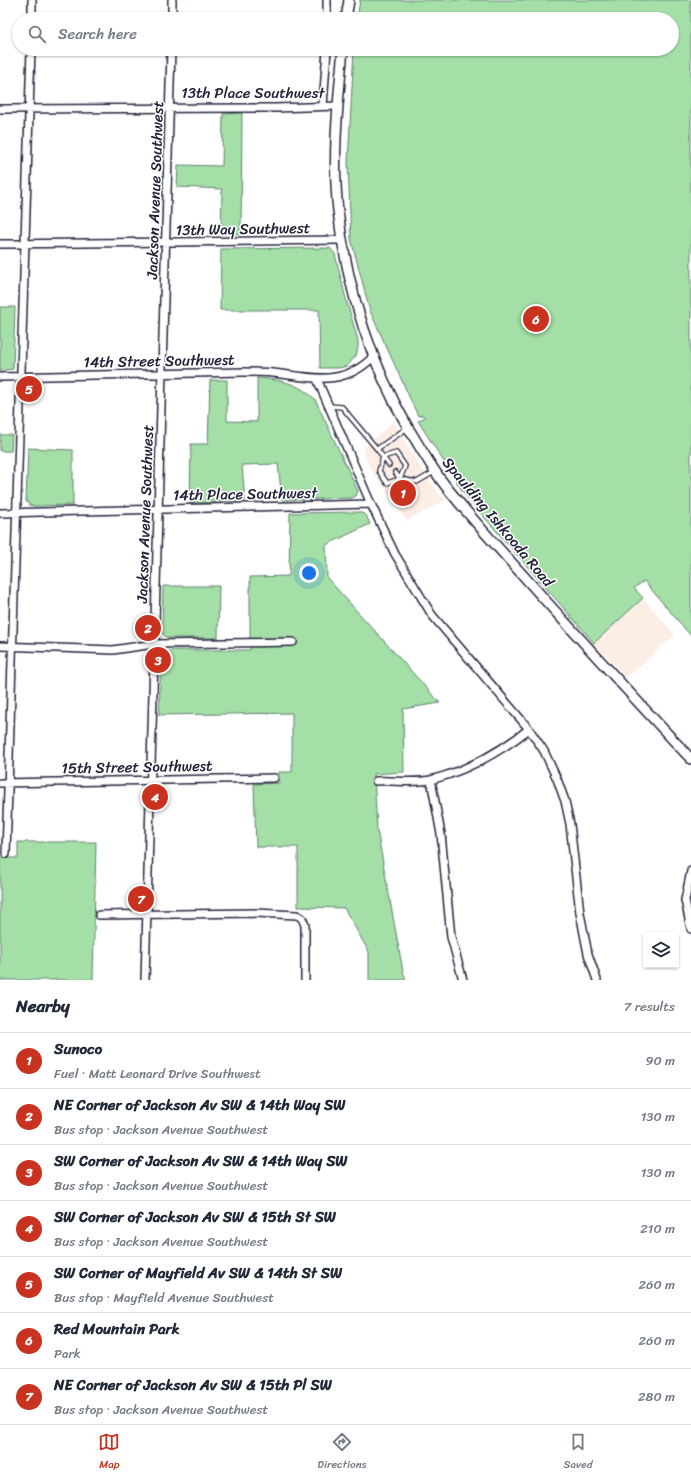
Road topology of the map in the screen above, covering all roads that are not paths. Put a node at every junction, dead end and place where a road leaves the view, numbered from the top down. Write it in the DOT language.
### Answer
graph roads {
  1 [pos="32,0"];
  2 [pos="172,0"];
  3 [pos="327,0"];
  4 [pos="349,0"];
  5 [pos="32,12"];
  6 [pos="172,12"];
  7 [pos="327,12"];
  8 [pos="347,12"];
  9 [pos="31,56"];
  10 [pos="171,56"];
  11 [pos="327,56"];
  12 [pos="342,56"];
  13 [pos="323,106"];
  14 [pos="338,106"];
  15 [pos="171,107"];
  16 [pos="29,108"];
  17 [pos="0,109"];
  18 [pos="342,240"];
  19 [pos="166,243"];
  20 [pos="0,244"];
  21 [pos="26,244"];
  22 [pos="374,356"];
  23 [pos="162,375"];
  24 [pos="0,377"];
  25 [pos="22,378"];
  26 [pos="317,379"];
  27 [pos="329,406"];
  28 [pos="407,428"];
  29 [pos="377,449"];
  30 [pos="383,457"];
  31 [pos="389,465"];
  32 [pos="395,472"];
  33 [pos="435,472"];
  34 [pos="400,479"];
  35 [pos="370,504"];
  36 [pos="158,510"];
  37 [pos="17,512"];
  38 [pos="0,513"];
  39 [pos="293,642"];
  40 [pos="154,644"];
  41 [pos="0,646"];
  42 [pos="12,646"];
  43 [pos="529,729"];
  44 [pos="691,759"];
  45 [pos="274,778"];
  46 [pos="150,780"];
  47 [pos="376,780"];
  48 [pos="431,780"];
  49 [pos="9,782"];
  50 [pos="0,783"];
  51 [pos="6,854"];
  52 [pos="691,871"];
  53 [pos="147,914"];
  54 [pos="99,915"];
  55 [pos="691,929"];
  56 [pos="145,980"];
  57 [pos="305,980"];
  58 [pos="463,980"];
  59 [pos="597,980"];
  1 -- 5 [label="street"];
  2 -- 6 [label="street"];
  3 -- 7 [label="street"];
  4 -- 8 [label="street"];
  9 -- 16 [label="street"];
  10 -- 15 [label="street, Jackson Avenue Southwest"];
  11 -- 13 [label="street"];
  12 -- 14 [label="street, Spaulding Ishkooda Road"];
  13 -- 14 [label="street, 13th Place Southwest"];
  13 -- 15 [label="street, 13th Place Southwest"];
  14 -- 18 [label="street, Spaulding Ishkooda Road"];
  15 -- 16 [label="street, 13th Place Southwest"];
  15 -- 19 [label="street, Jackson Avenue Southwest"];
  16 -- 17 [label="street, 13th Place Southwest"];
  16 -- 21 [label="street"];
  18 -- 19 [label="street, 13th Way Southwest"];
  18 -- 22 [label="street, Spaulding Ishkooda Road"];
  19 -- 21 [label="street, 13th Way Southwest"];
  19 -- 23 [label="street, Jackson Avenue Southwest"];
  20 -- 21 [label="street, 13th Way Southwest"];
  21 -- 25 [label="street"];
  22 -- 26 [label="street, 14th Street Southwest"];
  22 -- 28 [label="street, Spaulding Ishkooda Road"];
  23 -- 25 [label="street, 14th Street Southwest"];
  23 -- 26 [label="street, 14th Street Southwest"];
  23 -- 36 [label="street, Jackson Avenue Southwest"];
  24 -- 25 [label="street, 14th Street Southwest"];
  25 -- 37 [label="street"];
  26 -- 27 [label="street"];
  27 -- 29 [label="lane"];
  27 -- 35 [label="street"];
  28 -- 29 [label="lane"];
  28 -- 33 [label="street, Spaulding Ishkooda Road"];
  29 -- 30 [label="lane"];
  30 -- 31 [label="lane"];
  30 -- 34 [label="lane"];
  30 -- 34 [label="lane"];
  32 -- 34 [label="lane"];
  33 -- 34 [label="lane"];
  33 -- 44 [label="street, Spaulding Ishkooda Road"];
  35 -- 36 [label="street, 14th Place Southwest"];
  35 -- 43 [label="street"];
  36 -- 37 [label="street, 14th Place Southwest"];
  36 -- 40 [label="street, Jackson Avenue Southwest"];
  37 -- 38 [label="street, 14th Place Southwest"];
  37 -- 42 [label="street"];
  39 -- 40 [label="street"];
  40 -- 42 [label="street"];
  40 -- 46 [label="street, Jackson Avenue Southwest"];
  41 -- 42 [label="street"];
  42 -- 49 [label="street"];
  43 -- 48 [label="street"];
  43 -- 59 [label="street"];
  45 -- 46 [label="street, 15th Street Southwest"];
  46 -- 49 [label="street, 15th Street Southwest"];
  46 -- 53 [label="street, Jackson Avenue Southwest"];
  47 -- 48 [label="street"];
  48 -- 58 [label="street"];
  49 -- 50 [label="street, 15th Street Southwest"];
  49 -- 51 [label="street"];
  52 -- 55 [label="street"];
  53 -- 54 [label="street"];
  53 -- 56 [label="street, Jackson Avenue Southwest"];
  53 -- 57 [label="street"];
}
